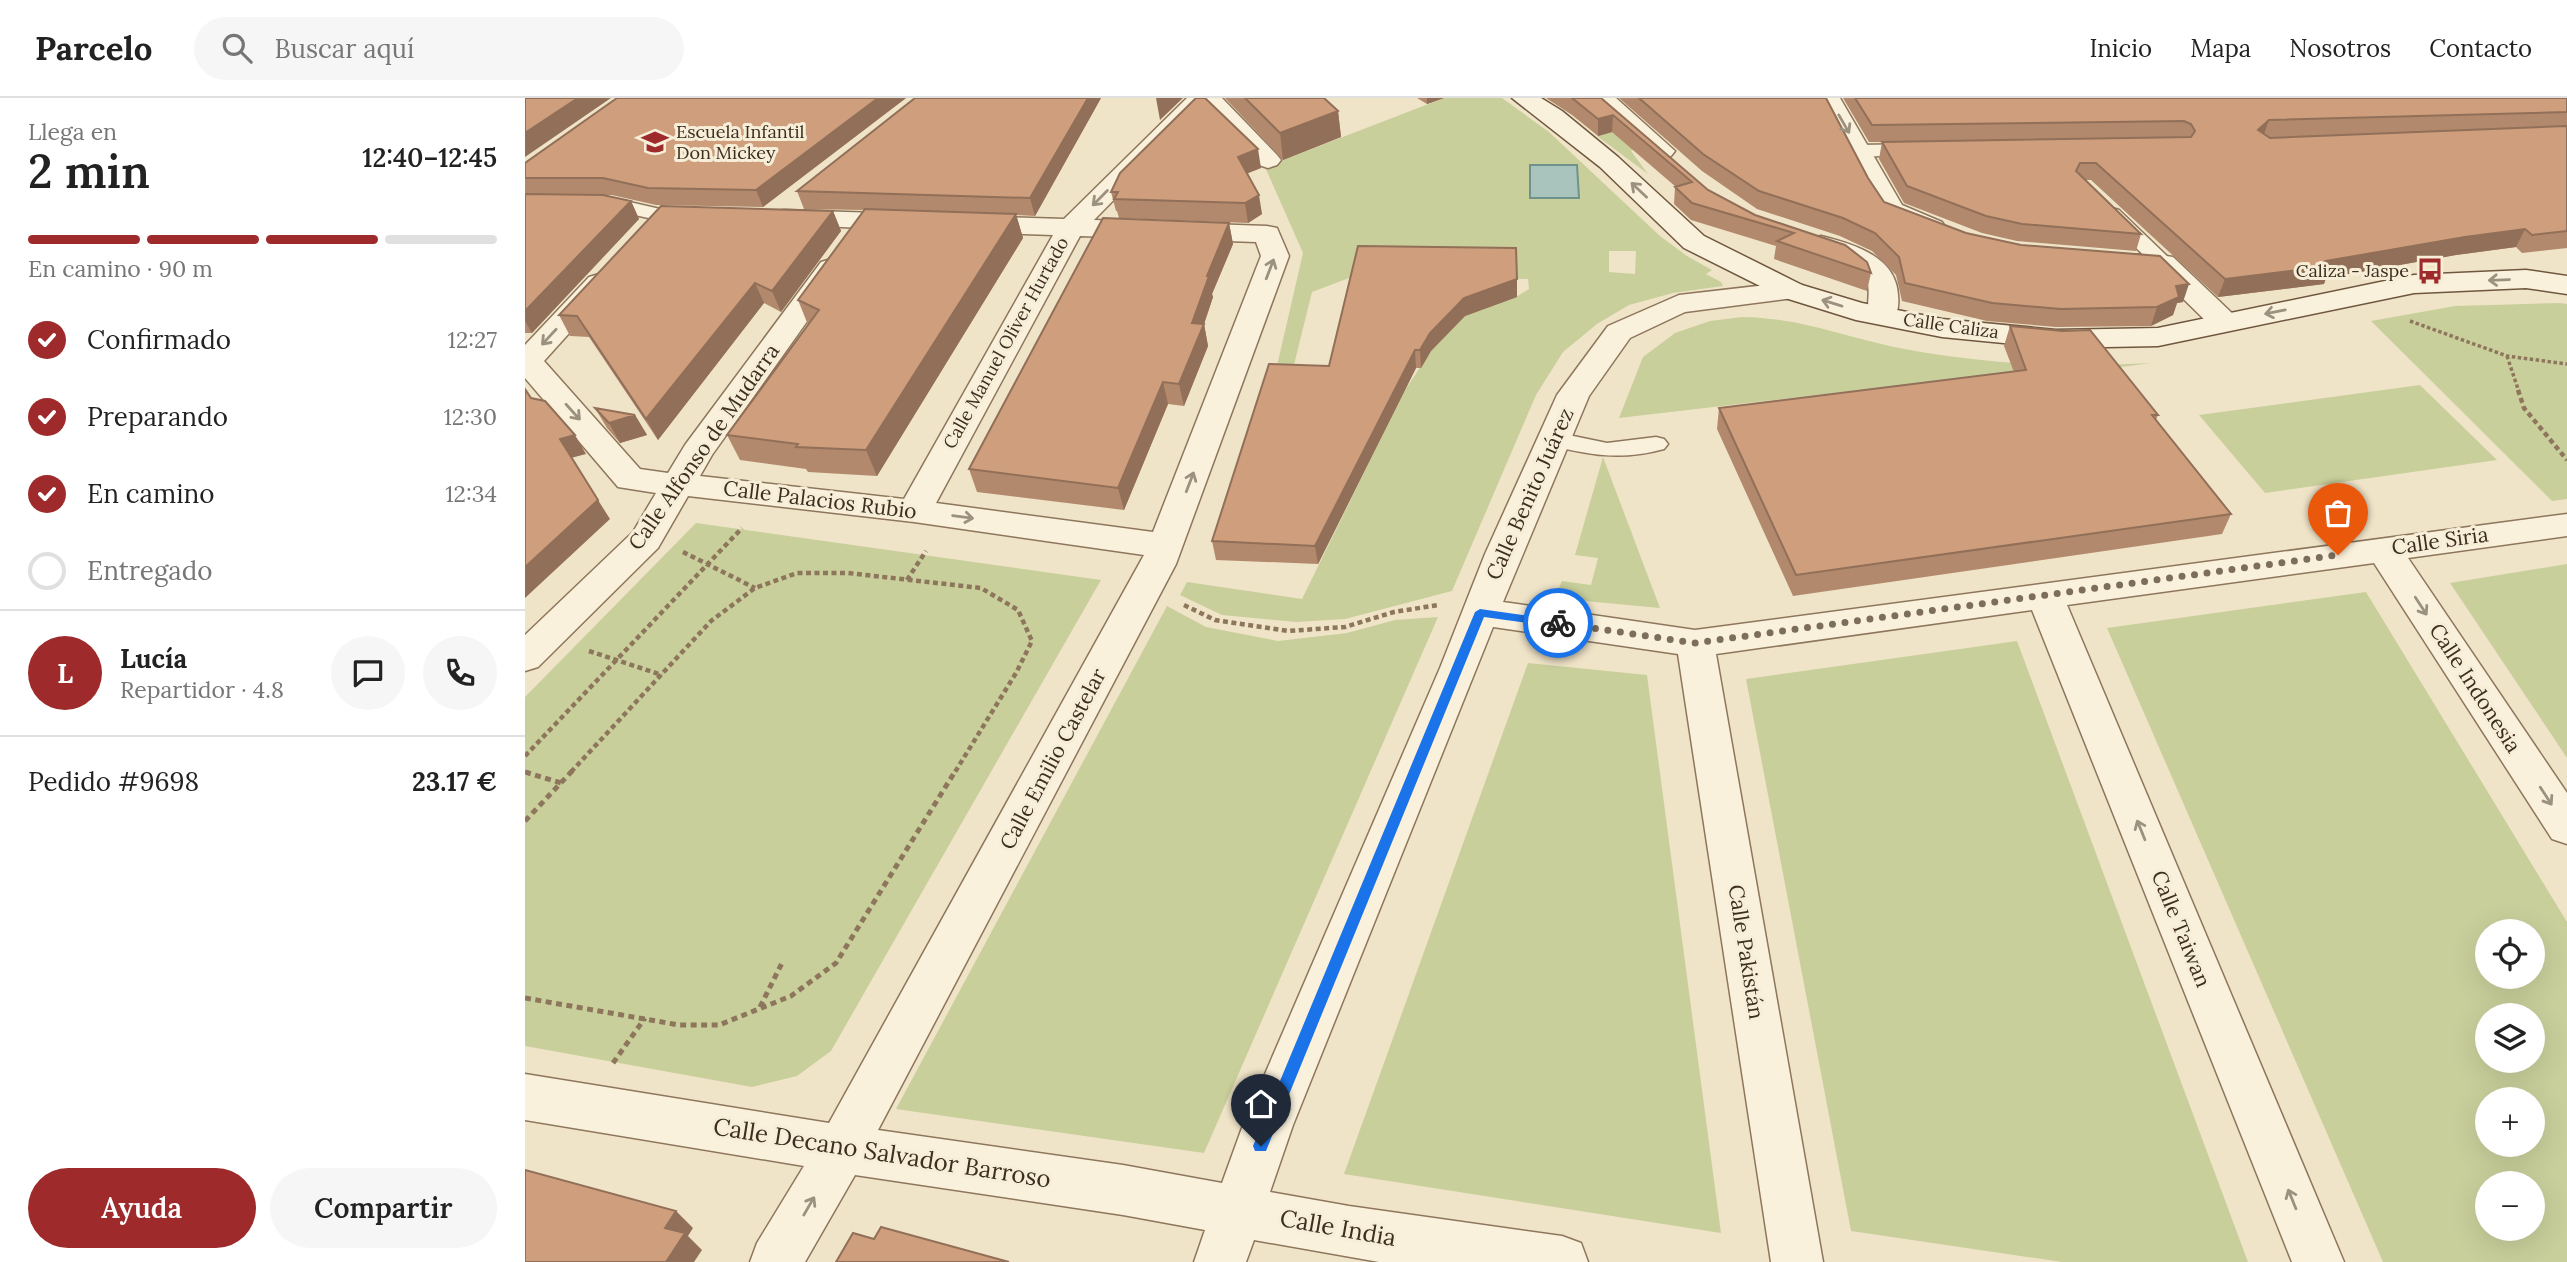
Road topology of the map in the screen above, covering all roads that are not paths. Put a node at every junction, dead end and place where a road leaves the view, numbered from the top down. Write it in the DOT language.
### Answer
graph roads {
  1 [pos="1201,98"];
  2 [pos="1208,98"];
  3 [pos="1524,98"];
  4 [pos="1601,98"];
  5 [pos="1828,98"];
  6 [pos="1938,150"];
  7 [pos="1859,151"];
  8 [pos="1268,160"];
  9 [pos="1685,171"];
  10 [pos="804,192"];
  11 [pos="2093,196"];
  12 [pos="525,203"];
  13 [pos="665,221"];
  14 [pos="866,221"];
  15 [pos="1071,228"];
  16 [pos="1793,235"];
  17 [pos="1961,238"];
  18 [pos="2123,260"];
  19 [pos="2163,262"];
  20 [pos="617,263"];
  21 [pos="2567,285"];
  22 [pos="1792,291"];
  23 [pos="1882,315"];
  24 [pos="2224,322"];
  25 [pos="526,362"];
  26 [pos="1554,439"];
  27 [pos="1656,444"];
  28 [pos="677,484"];
  29 [pos="914,511"];
  30 [pos="2567,524"];
  31 [pos="1165,546"];
  32 [pos="2383,549"];
  33 [pos="2044,595"];
  34 [pos="1480,612"];
  35 [pos="1695,643"];
  36 [pos="535,647"];
  37 [pos="2567,827"];
  38 [pos="525,1097"];
  39 [pos="842,1149"];
  40 [pos="1238,1211"];
  41 [pos="776,1262"];
  42 [pos="1220,1262"];
  43 [pos="1562,1262"];
  44 [pos="1797,1262"];
  45 [pos="2318,1262"];
  1 -- 15 [label="street, Calle Manuel Oliver Hurtado, one-way"];
  2 -- 8 [label="street"];
  22 -- 3 [label="street, Calle Caliza, one-way"];
  4 -- 9 [label="street"];
  5 -- 7 [label="street, one-way"];
  6 -- 7 [label="lane"];
  7 -- 17 [label="street"];
  10 -- 14 [label="street"];
  11 -- 19 [label="lane"];
  12 -- 13 [label="lane"];
  14 -- 15 [label="street"];
  14 -- 28 [label="street, Calle Alfonso de Mudarra"];
  15 -- 29 [label="street, Calle Manuel Oliver Hurtado"];
  31 -- 15 [label="street, Calle Emilio Castelar, one-way"];
  16 -- 23 [label="street"];
  18 -- 19 [label="street"];
  19 -- 24 [label="street"];
  20 -- 25 [label="street, one-way"];
  21 -- 24 [label="street, Calle Caliza, one-way"];
  23 -- 22 [label="street, Calle Caliza, one-way"];
  22 -- 26 [label="street, Calle Benito Juárez"];
  23 -- 24 [label="street, Calle Caliza"];
  25 -- 28 [label="street, Calle Palacios Rubio, one-way"];
  26 -- 27 [label="lane"];
  26 -- 34 [label="street, Calle Benito Juárez"];
  28 -- 29 [label="street, Calle Palacios Rubio"];
  28 -- 36 [label="street, Calle Alfonso de Mudarra"];
  29 -- 31 [label="street, Calle Palacios Rubio, one-way"];
  30 -- 32 [label="street, Calle Siria"];
  31 -- 39 [label="street, Calle Emilio Castelar"];
  32 -- 33 [label="street, Calle Siria"];
  32 -- 37 [label="street, Calle Indonesia, one-way"];
  33 -- 35 [label="street, Calle Siria"];
  45 -- 33 [label="street, Calle Taiwan, one-way"];
  34 -- 35 [label="street, Calle Siria"];
  34 -- 40 [label="street, Calle Benito Juárez"];
  35 -- 44 [label="street, Calle Pakistán"];
  38 -- 39 [label="street, Calle Decano Salvador Barroso"];
  39 -- 40 [label="street, Calle Decano Salvador Barroso"];
  41 -- 39 [label="street, Calle Emilio Castelar, one-way"];
  40 -- 42 [label="street, Calle Benito Juárez"];
  40 -- 43 [label="street, Calle India"];
}
